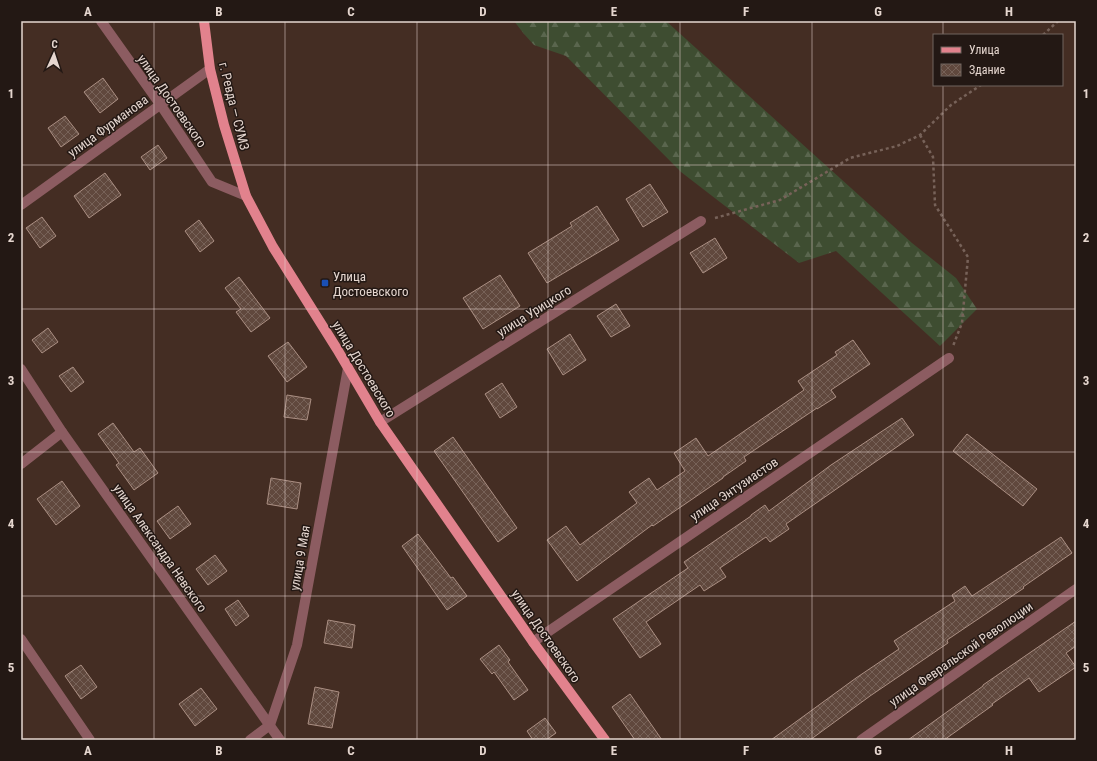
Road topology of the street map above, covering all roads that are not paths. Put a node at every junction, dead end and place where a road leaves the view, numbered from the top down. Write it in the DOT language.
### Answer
graph roads {
  1 [pos="101,21"];
  2 [pos="204,21"];
  3 [pos="210,69"];
  4 [pos="160,104"];
  5 [pos="246,196"];
  6 [pos="21,205"];
  7 [pos="701,222"];
  8 [pos="949,358"];
  9 [pos="348,368"];
  10 [pos="21,369"];
  11 [pos="380,422"];
  12 [pos="62,432"];
  13 [pos="21,464"];
  14 [pos="1076,589"];
  15 [pos="21,639"];
  16 [pos="533,642"];
  17 [pos="270,725"];
  18 [pos="90,740"];
  19 [pos="250,740"];
  20 [pos="280,740"];
  21 [pos="605,740"];
  22 [pos="861,740"];
  1 -- 4 [label="street, улица Достоевского"];
  2 -- 3 [label="main road, г. Ревда — СУМЗ"];
  3 -- 4 [label="street, улица Фурманова"];
  3 -- 5 [label="main road, г. Ревда — СУМЗ"];
  4 -- 5 [label="street, улица Достоевского"];
  4 -- 6 [label="street, улица Фурманова"];
  5 -- 9 [label="main road, улица Достоевского"];
  7 -- 11 [label="street, улица Урицкого"];
  8 -- 16 [label="street, улица Энтузиастов"];
  9 -- 11 [label="main road, улица Достоевского"];
  9 -- 17 [label="street, улица 9 Мая"];
  10 -- 12 [label="street, улица Александра Невского"];
  11 -- 16 [label="main road, улица Достоевского"];
  12 -- 13 [label="street"];
  12 -- 17 [label="street, улица Александра Невского"];
  14 -- 22 [label="street, улица Февральской Революции"];
  15 -- 18 [label="street"];
  16 -- 21 [label="main road, улица Достоевского"];
  17 -- 19 [label="street"];
  17 -- 20 [label="street, улица Александра Невского"];
}
